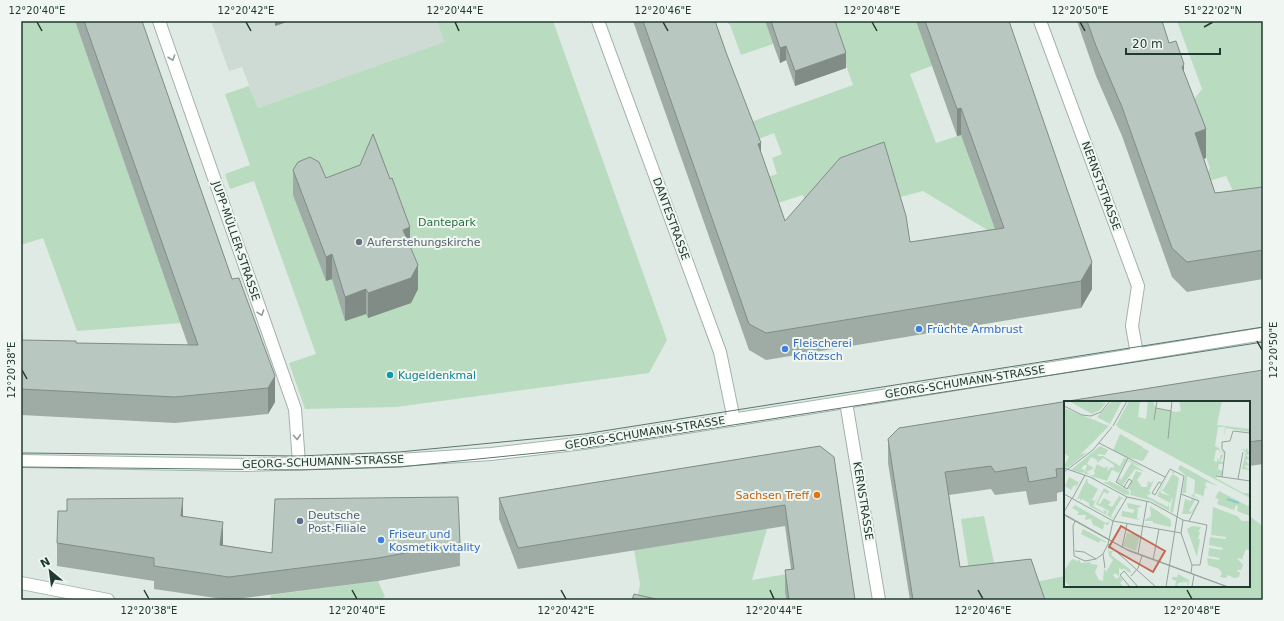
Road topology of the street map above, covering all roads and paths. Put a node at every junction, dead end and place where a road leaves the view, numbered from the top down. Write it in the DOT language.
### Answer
graph roads {
  1 [pos="159,21"];
  2 [pos="598,21"];
  3 [pos="1040,21"];
  4 [pos="1263,334"];
  5 [pos="1137,354"];
  6 [pos="846,402"];
  7 [pos="734,420"];
  8 [pos="21,461"];
  9 [pos="299,463"];
  10 [pos="21,583"];
  11 [pos="108,600"];
  12 [pos="879,600"];
  1 -- 9 [label="street, JUPP-MÜLLER-STRASSE, one-way"];
  2 -- 7 [label="street, DANTESTRASSE"];
  3 -- 5 [label="street, NERNSTSTRASSE"];
  4 -- 5 [label="street, GEORG-SCHUMANN-STRASSE"];
  5 -- 6 [label="street, GEORG-SCHUMANN-STRASSE"];
  6 -- 7 [label="street, GEORG-SCHUMANN-STRASSE"];
  6 -- 12 [label="street, KERNSTRASSE"];
  7 -- 9 [label="street, GEORG-SCHUMANN-STRASSE"];
  8 -- 9 [label="street, GEORG-SCHUMANN-STRASSE"];
  10 -- 11 [label="street"];
}
